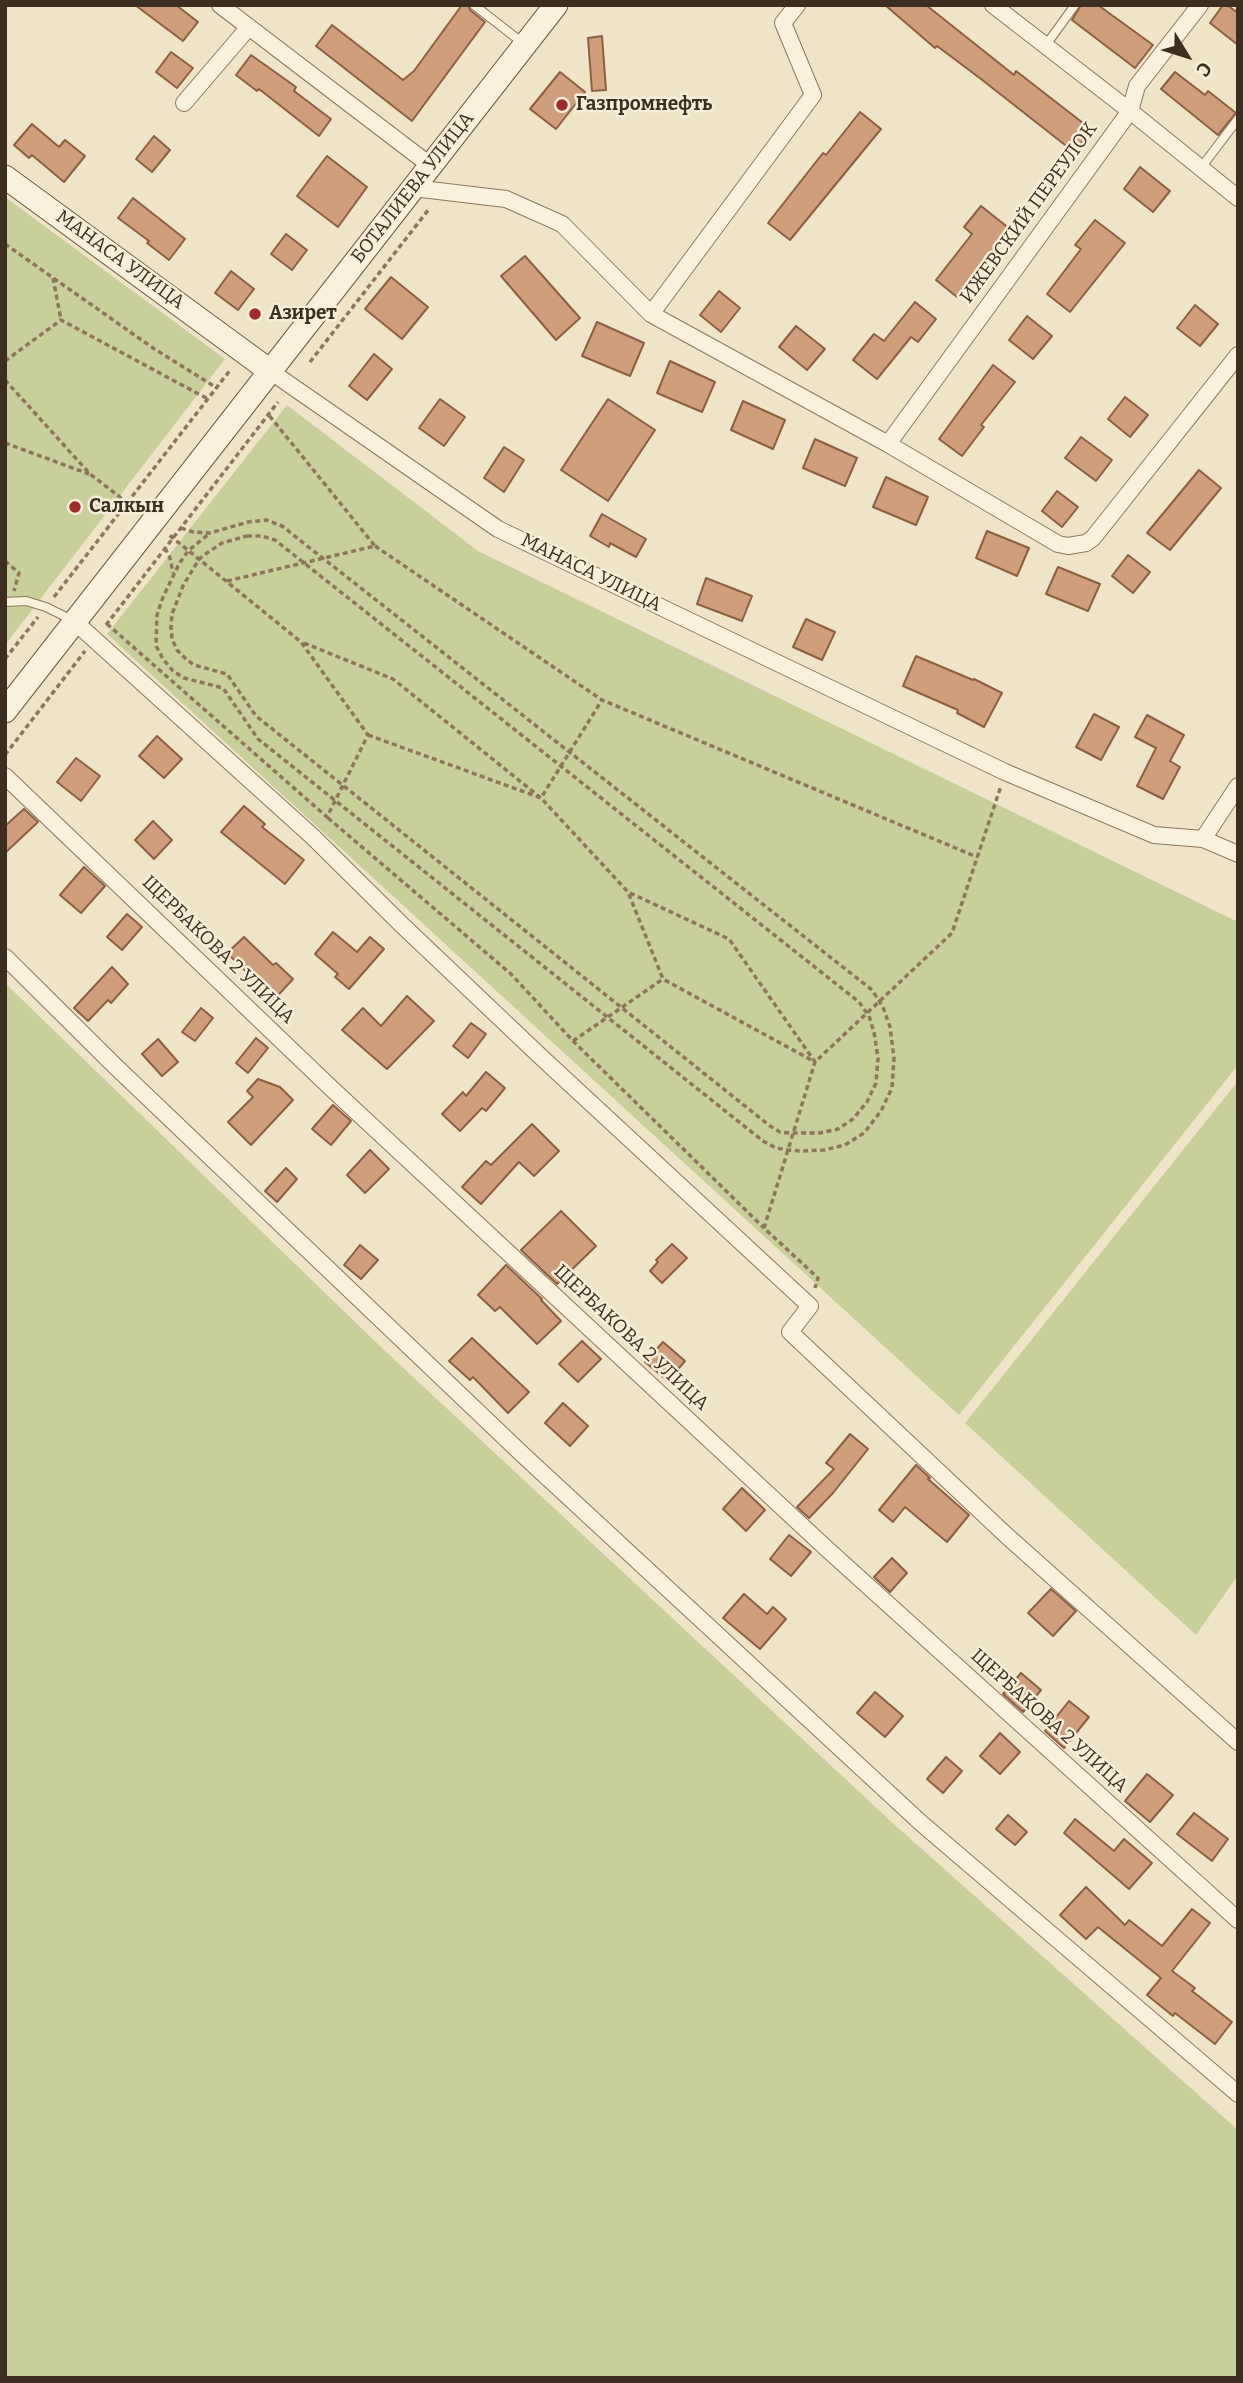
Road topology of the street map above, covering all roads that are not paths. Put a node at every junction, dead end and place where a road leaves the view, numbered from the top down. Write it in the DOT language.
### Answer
graph roads {
  1 [pos="220,5"];
  2 [pos="474,5"];
  3 [pos="556,5"];
  4 [pos="797,5"];
  5 [pos="993,5"];
  6 [pos="1075,5"];
  7 [pos="1200,5"];
  8 [pos="243,16"];
  9 [pos="525,45"];
  10 [pos="1045,46"];
  11 [pos="184,103"];
  12 [pos="1130,111"];
  13 [pos="1238,118"];
  14 [pos="431,166"];
  15 [pos="1200,169"];
  16 [pos="5,177"];
  17 [pos="413,188"];
  18 [pos="1238,198"];
  19 [pos="651,314"];
  20 [pos="1238,355"];
  21 [pos="271,371"];
  22 [pos="888,444"];
  23 [pos="8,601"];
  24 [pos="75,622"];
  25 [pos="5,711"];
  26 [pos="5,776"];
  27 [pos="1238,786"];
  28 [pos="1203,839"];
  29 [pos="1238,854"];
  30 [pos="5,957"];
  31 [pos="1238,1742"];
  32 [pos="1238,1920"];
  33 [pos="1238,2094"];
  1 -- 8 [label="street"];
  2 -- 9 [label="lane"];
  3 -- 9 [label="street, БОТАЛИЕВА УЛИЦА"];
  4 -- 19 [label="street"];
  5 -- 10 [label="street"];
  6 -- 10 [label="lane"];
  7 -- 12 [label="street, ИЖЕВСКИЙ ПЕРЕУЛОК"];
  8 -- 11 [label="street"];
  8 -- 14 [label="street"];
  9 -- 14 [label="street, БОТАЛИЕВА УЛИЦА"];
  10 -- 12 [label="street"];
  12 -- 15 [label="street"];
  12 -- 22 [label="street, ИЖЕВСКИЙ ПЕРЕУЛОК"];
  13 -- 15 [label="lane"];
  14 -- 17 [label="street, БОТАЛИЕВА УЛИЦА"];
  15 -- 18 [label="street"];
  16 -- 21 [label="street, МАНАСА УЛИЦА"];
  17 -- 19 [label="street"];
  17 -- 21 [label="street, БОТАЛИЕВА УЛИЦА"];
  19 -- 22 [label="street"];
  20 -- 22 [label="street"];
  21 -- 24 [label="street, БОТАЛИЕВА УЛИЦА"];
  21 -- 28 [label="street, МАНАСА УЛИЦА"];
  23 -- 24 [label="lane"];
  24 -- 25 [label="street, БОТАЛИЕВА УЛИЦА"];
  24 -- 31 [label="street"];
  26 -- 32 [label="street, ЩЕРБАКОВА 2 УЛИЦА"];
  27 -- 28 [label="street"];
  28 -- 29 [label="street, МАНАСА УЛИЦА"];
  30 -- 33 [label="street"];
}
